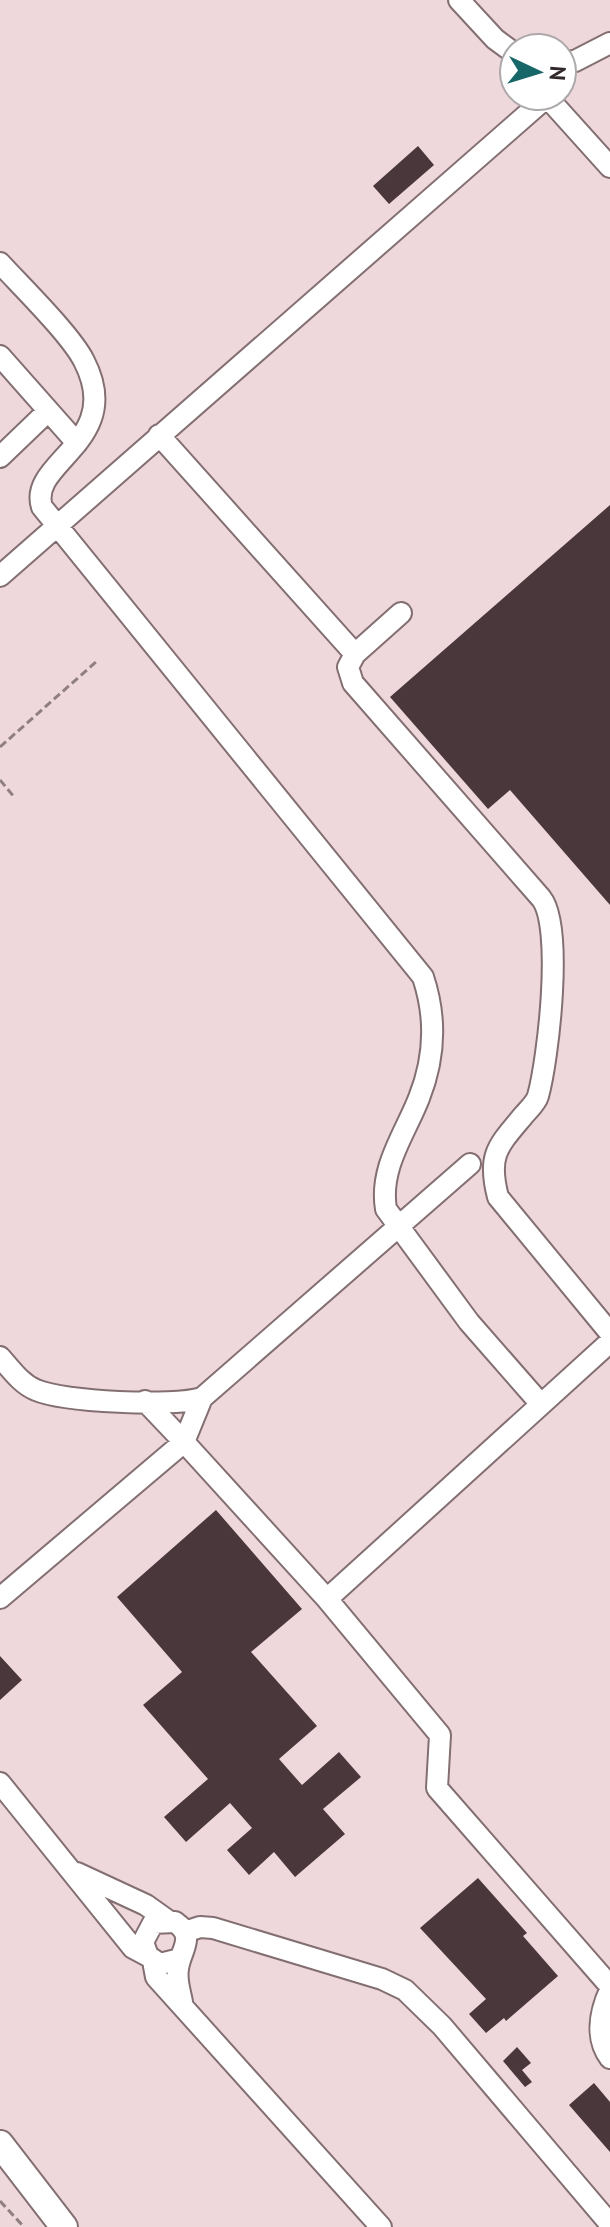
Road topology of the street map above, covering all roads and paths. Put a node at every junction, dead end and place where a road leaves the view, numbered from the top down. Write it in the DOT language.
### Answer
graph roads {
  1 [pos="459,0"];
  2 [pos="498,41"];
  3 [pos="610,43"];
  4 [pos="578,59"];
  5 [pos="610,167"];
  6 [pos="0,263"];
  7 [pos="0,356"];
  8 [pos="48,411"];
  9 [pos="159,435"];
  10 [pos="77,443"];
  11 [pos="0,457"];
  12 [pos="57,526"];
  13 [pos="0,576"];
  14 [pos="401,613"];
  15 [pos="355,654"];
  16 [pos="97,661"];
  17 [pos="0,747"];
  18 [pos="0,780"];
  19 [pos="15,798"];
  20 [pos="470,1164"];
  21 [pos="397,1227"];
  22 [pos="610,1333"];
  23 [pos="610,1342"];
  24 [pos="0,1357"];
  25 [pos="202,1398"];
  26 [pos="145,1401"];
  27 [pos="539,1402"];
  28 [pos="184,1442"];
  29 [pos="0,1598"];
  30 [pos="327,1599"];
  31 [pos="0,1783"];
  32 [pos="0,1803"];
  33 [pos="23,1815"];
  34 [pos="73,1871"];
  35 [pos="167,1920"];
  36 [pos="185,1932"];
  37 [pos="150,1958"];
  38 [pos="180,1959"];
  39 [pos="610,1988"];
  40 [pos="182,2002"];
  41 [pos="610,2058"];
  42 [pos="0,2144"];
  43 [pos="0,2201"];
  44 [pos="610,2224"];
  45 [pos="24,2227"];
  46 [pos="64,2227"];
  47 [pos="381,2227"];
  1 -- 2 [label="lane"];
  3 -- 4 [label="lane"];
  5 -- 9 [label="lane"];
  6 -- 10 [label="lane"];
  7 -- 8 [label="lane"];
  8 -- 10 [label="lane"];
  8 -- 11 [label="lane"];
  9 -- 12 [label="lane"];
  9 -- 15 [label="lane"];
  10 -- 12 [label="lane"];
  12 -- 13 [label="lane"];
  12 -- 21 [label="lane"];
  14 -- 15 [label="lane"];
  15 -- 22 [label="lane"];
  16 -- 17 [label="path"];
  18 -- 19 [label="path"];
  20 -- 21 [label="lane"];
  21 -- 25 [label="lane"];
  21 -- 27 [label="lane"];
  23 -- 27 [label="lane"];
  24 -- 26 [label="lane"];
  25 -- 26 [label="lane"];
  25 -- 28 [label="lane"];
  26 -- 28 [label="lane"];
  27 -- 30 [label="lane"];
  28 -- 29 [label="lane"];
  28 -- 30 [label="lane"];
  30 -- 39 [label="lane"];
  31 -- 33 [label="lane"];
  32 -- 33 [label="lane"];
  33 -- 34 [label="lane"];
  34 -- 35 [label="lane"];
  34 -- 37 [label="lane"];
  35 -- 36 [label="lane"];
  35 -- 37 [label="lane"];
  36 -- 38 [label="lane"];
  36 -- 44 [label="lane"];
  37 -- 38 [label="lane"];
  37 -- 40 [label="lane"];
  38 -- 40 [label="lane"];
  39 -- 41 [label="lane"];
  40 -- 47 [label="lane"];
  42 -- 46 [label="main road"];
  43 -- 45 [label="path"];
}
